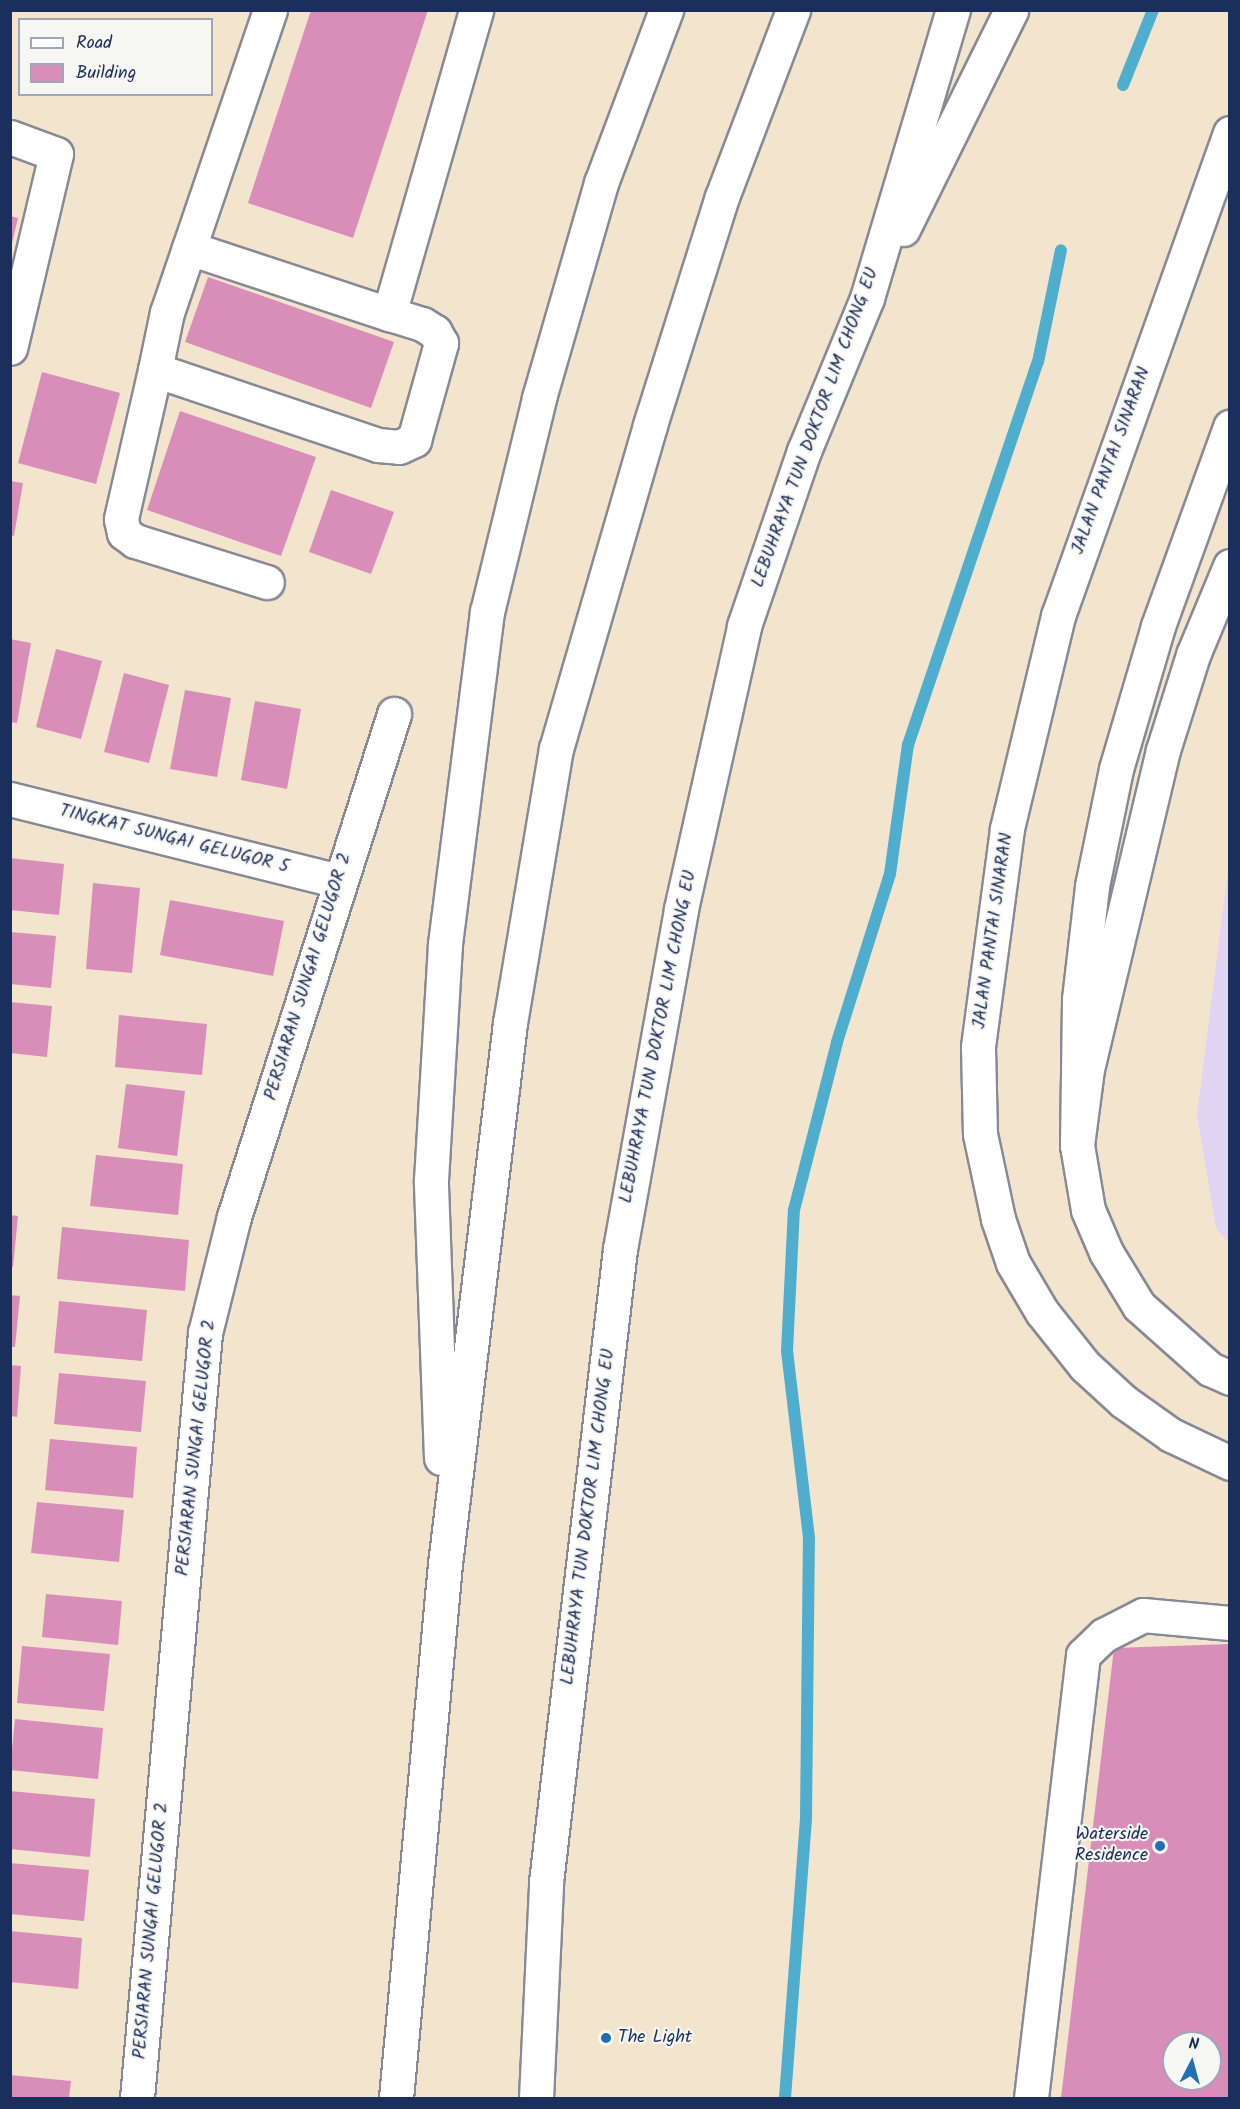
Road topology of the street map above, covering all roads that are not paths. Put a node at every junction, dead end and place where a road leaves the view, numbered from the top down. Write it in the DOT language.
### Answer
graph roads {
  1 [pos="270,10"];
  2 [pos="476,10"];
  3 [pos="666,10"];
  4 [pos="793,10"];
  5 [pos="953,10"];
  6 [pos="1011,10"];
  7 [pos="1230,133"];
  8 [pos="10,137"];
  9 [pos="189,248"];
  10 [pos="867,298"];
  11 [pos="389,314"];
  12 [pos="10,348"];
  13 [pos="155,370"];
  14 [pos="1230,427"];
  15 [pos="1230,566"];
  16 [pos="267,582"];
  17 [pos="394,714"];
  18 [pos="10,799"];
  19 [pos="338,881"];
  20 [pos="1077,1145"];
  21 [pos="1230,1378"];
  22 [pos="1230,1463"];
  23 [pos="445,1564"];
  24 [pos="1230,1623"];
  25 [pos="137,2098"];
  26 [pos="396,2098"];
  27 [pos="536,2098"];
  28 [pos="1031,2098"];
  1 -- 9 [label="main road"];
  2 -- 11 [label="main road"];
  3 -- 23 [label="main road"];
  4 -- 23 [label="main road"];
  5 -- 10 [label="main road, LEBUHRAYA TUN DOKTOR LIM CHONG EU"];
  6 -- 10 [label="main road"];
  7 -- 22 [label="main road, JALAN PANTAI SINARAN"];
  8 -- 12 [label="main road"];
  9 -- 11 [label="main road"];
  9 -- 13 [label="main road"];
  10 -- 27 [label="main road, LEBUHRAYA TUN DOKTOR LIM CHONG EU"];
  11 -- 13 [label="main road"];
  13 -- 16 [label="main road"];
  14 -- 20 [label="main road"];
  15 -- 20 [label="main road"];
  17 -- 19 [label="main road, PERSIARAN SUNGAI GELUGOR 2"];
  18 -- 19 [label="main road, TINGKAT SUNGAI GELUGOR 5"];
  19 -- 25 [label="main road, PERSIARAN SUNGAI GELUGOR 2"];
  20 -- 21 [label="main road"];
  23 -- 26 [label="main road"];
  24 -- 28 [label="main road"];
}
